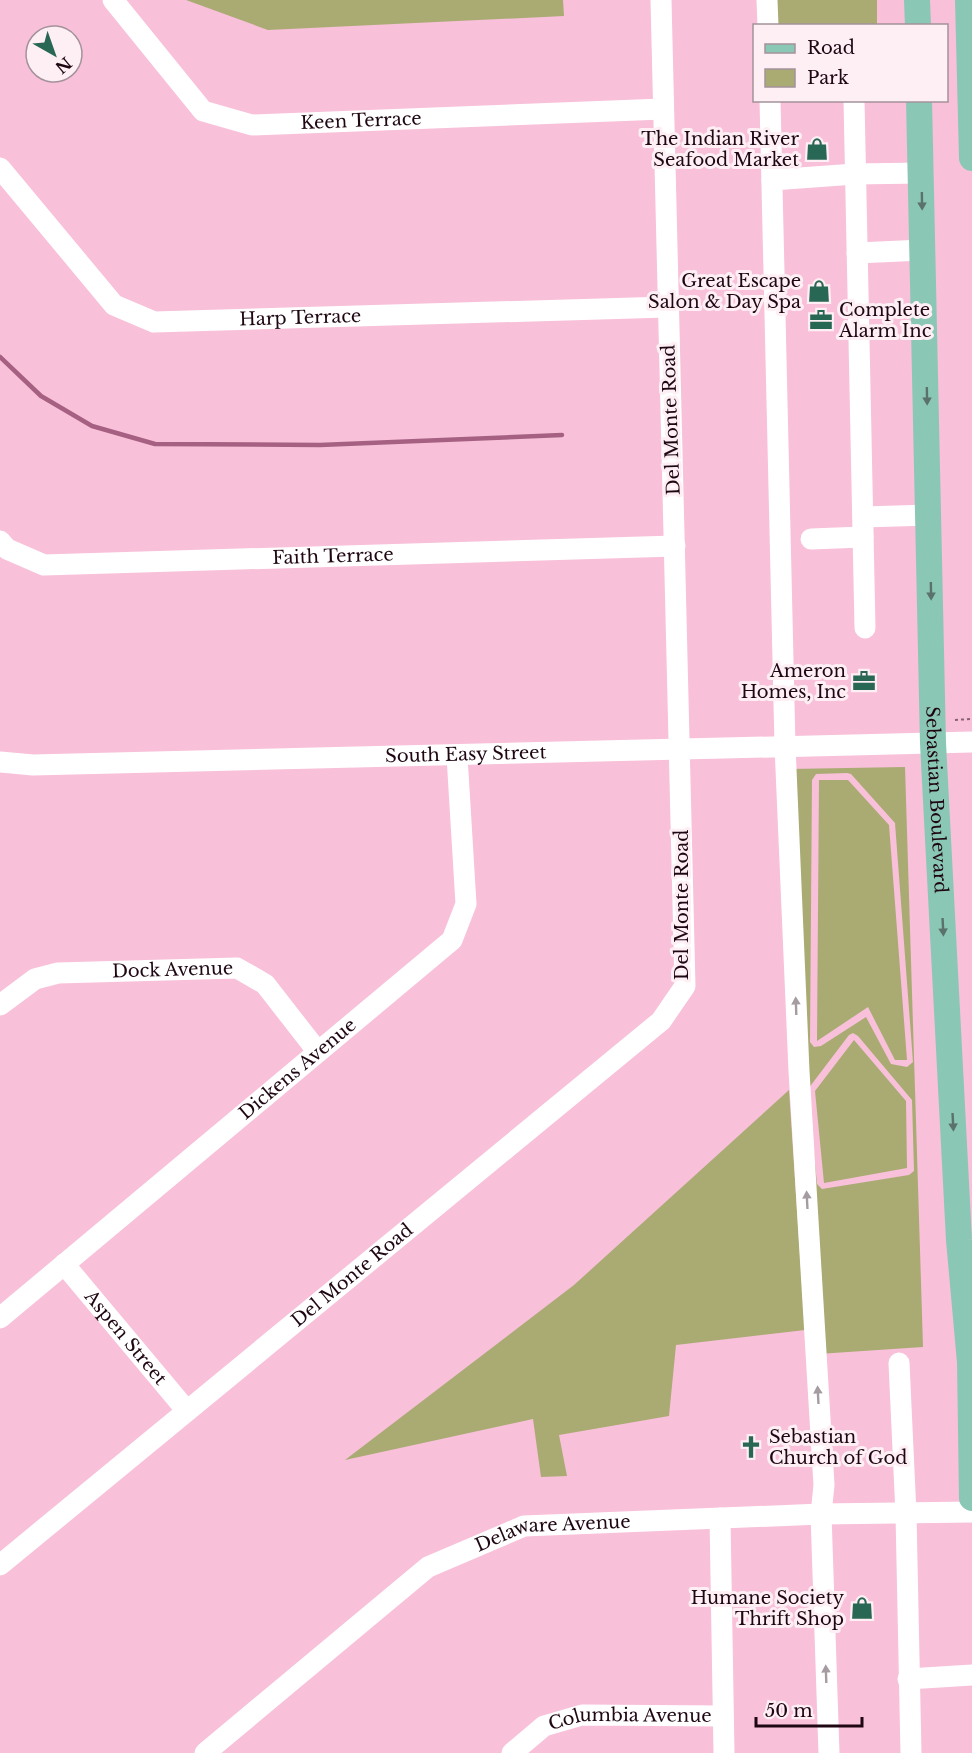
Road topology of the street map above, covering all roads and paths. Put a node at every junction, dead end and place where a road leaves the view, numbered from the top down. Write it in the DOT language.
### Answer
graph roads {
  1 [pos="113,0"];
  2 [pos="661,0"];
  3 [pos="767,0"];
  4 [pos="917,0"];
  5 [pos="968,0"];
  6 [pos="768,24"];
  7 [pos="918,24"];
  8 [pos="770,102"];
  9 [pos="854,102"];
  10 [pos="919,102"];
  11 [pos="663,110"];
  12 [pos="972,158"];
  13 [pos="0,168"];
  14 [pos="921,173"];
  15 [pos="855,174"];
  16 [pos="772,180"];
  17 [pos="923,250"];
  18 [pos="857,253"];
  19 [pos="667,307"];
  20 [pos="930,515"];
  21 [pos="863,527"];
  22 [pos="811,539"];
  23 [pos="0,541"];
  24 [pos="675,546"];
  25 [pos="865,628"];
  26 [pos="970,719"];
  27 [pos="956,720"];
  28 [pos="972,742"];
  29 [pos="933,743"];
  30 [pos="785,746"];
  31 [pos="680,748"];
  32 [pos="457,756"];
  33 [pos="0,762"];
  34 [pos="0,1005"];
  35 [pos="318,1052"];
  36 [pos="64,1264"];
  37 [pos="0,1318"];
  38 [pos="899,1363"];
  39 [pos="187,1411"];
  40 [pos="972,1498"];
  41 [pos="972,1512"];
  42 [pos="821,1514"];
  43 [pos="906,1514"];
  44 [pos="720,1518"];
  45 [pos="0,1565"];
  46 [pos="972,1675"];
  47 [pos="908,1678"];
  48 [pos="723,1716"];
  49 [pos="205,1753"];
  50 [pos="512,1753"];
  51 [pos="724,1753"];
  52 [pos="829,1753"];
  53 [pos="910,1753"];
  1 -- 11 [label="street, Keen Terrace"];
  2 -- 11 [label="street, Del Monte Road"];
  3 -- 6 [label="street"];
  4 -- 7 [label="main road"];
  5 -- 12 [label="main road"];
  8 -- 16 [label="street"];
  9 -- 15 [label="street"];
  10 -- 14 [label="main road, Sebastian Boulevard"];
  11 -- 19 [label="street, Del Monte Road"];
  13 -- 19 [label="street, Harp Terrace"];
  14 -- 15 [label="street"];
  14 -- 17 [label="main road, Sebastian Boulevard, one-way"];
  15 -- 16 [label="street"];
  15 -- 18 [label="street"];
  16 -- 30 [label="street"];
  17 -- 18 [label="street"];
  17 -- 20 [label="main road, Sebastian Boulevard, one-way"];
  18 -- 21 [label="street"];
  19 -- 24 [label="street, Del Monte Road"];
  20 -- 21 [label="street"];
  20 -- 29 [label="main road, Sebastian Boulevard, one-way"];
  21 -- 22 [label="street"];
  21 -- 25 [label="street"];
  23 -- 24 [label="street, Faith Terrace"];
  24 -- 31 [label="street, Del Monte Road"];
  26 -- 27 [label="path"];
  28 -- 29 [label="street, South Easy Street"];
  29 -- 30 [label="street, South Easy Street"];
  29 -- 40 [label="main road, Sebastian Boulevard, one-way"];
  30 -- 31 [label="street, South Easy Street"];
  42 -- 30 [label="street, one-way"];
  31 -- 32 [label="street, South Easy Street"];
  31 -- 39 [label="street, Del Monte Road"];
  32 -- 33 [label="street, South Easy Street"];
  32 -- 35 [label="street, Dickens Avenue"];
  34 -- 35 [label="street, Dock Avenue"];
  35 -- 36 [label="street, Dickens Avenue"];
  36 -- 37 [label="street, Dickens Avenue"];
  36 -- 39 [label="street, Aspen Street"];
  38 -- 43 [label="street"];
  39 -- 45 [label="street, Del Monte Road"];
  41 -- 43 [label="street, Delaware Avenue"];
  42 -- 43 [label="street, Delaware Avenue"];
  42 -- 44 [label="street, Delaware Avenue"];
  52 -- 42 [label="street, one-way"];
  43 -- 47 [label="street"];
  44 -- 48 [label="street"];
  44 -- 49 [label="street, Delaware Avenue"];
  46 -- 47 [label="street"];
  47 -- 53 [label="street"];
  48 -- 50 [label="street, Columbia Avenue"];
  48 -- 51 [label="street"];
}
